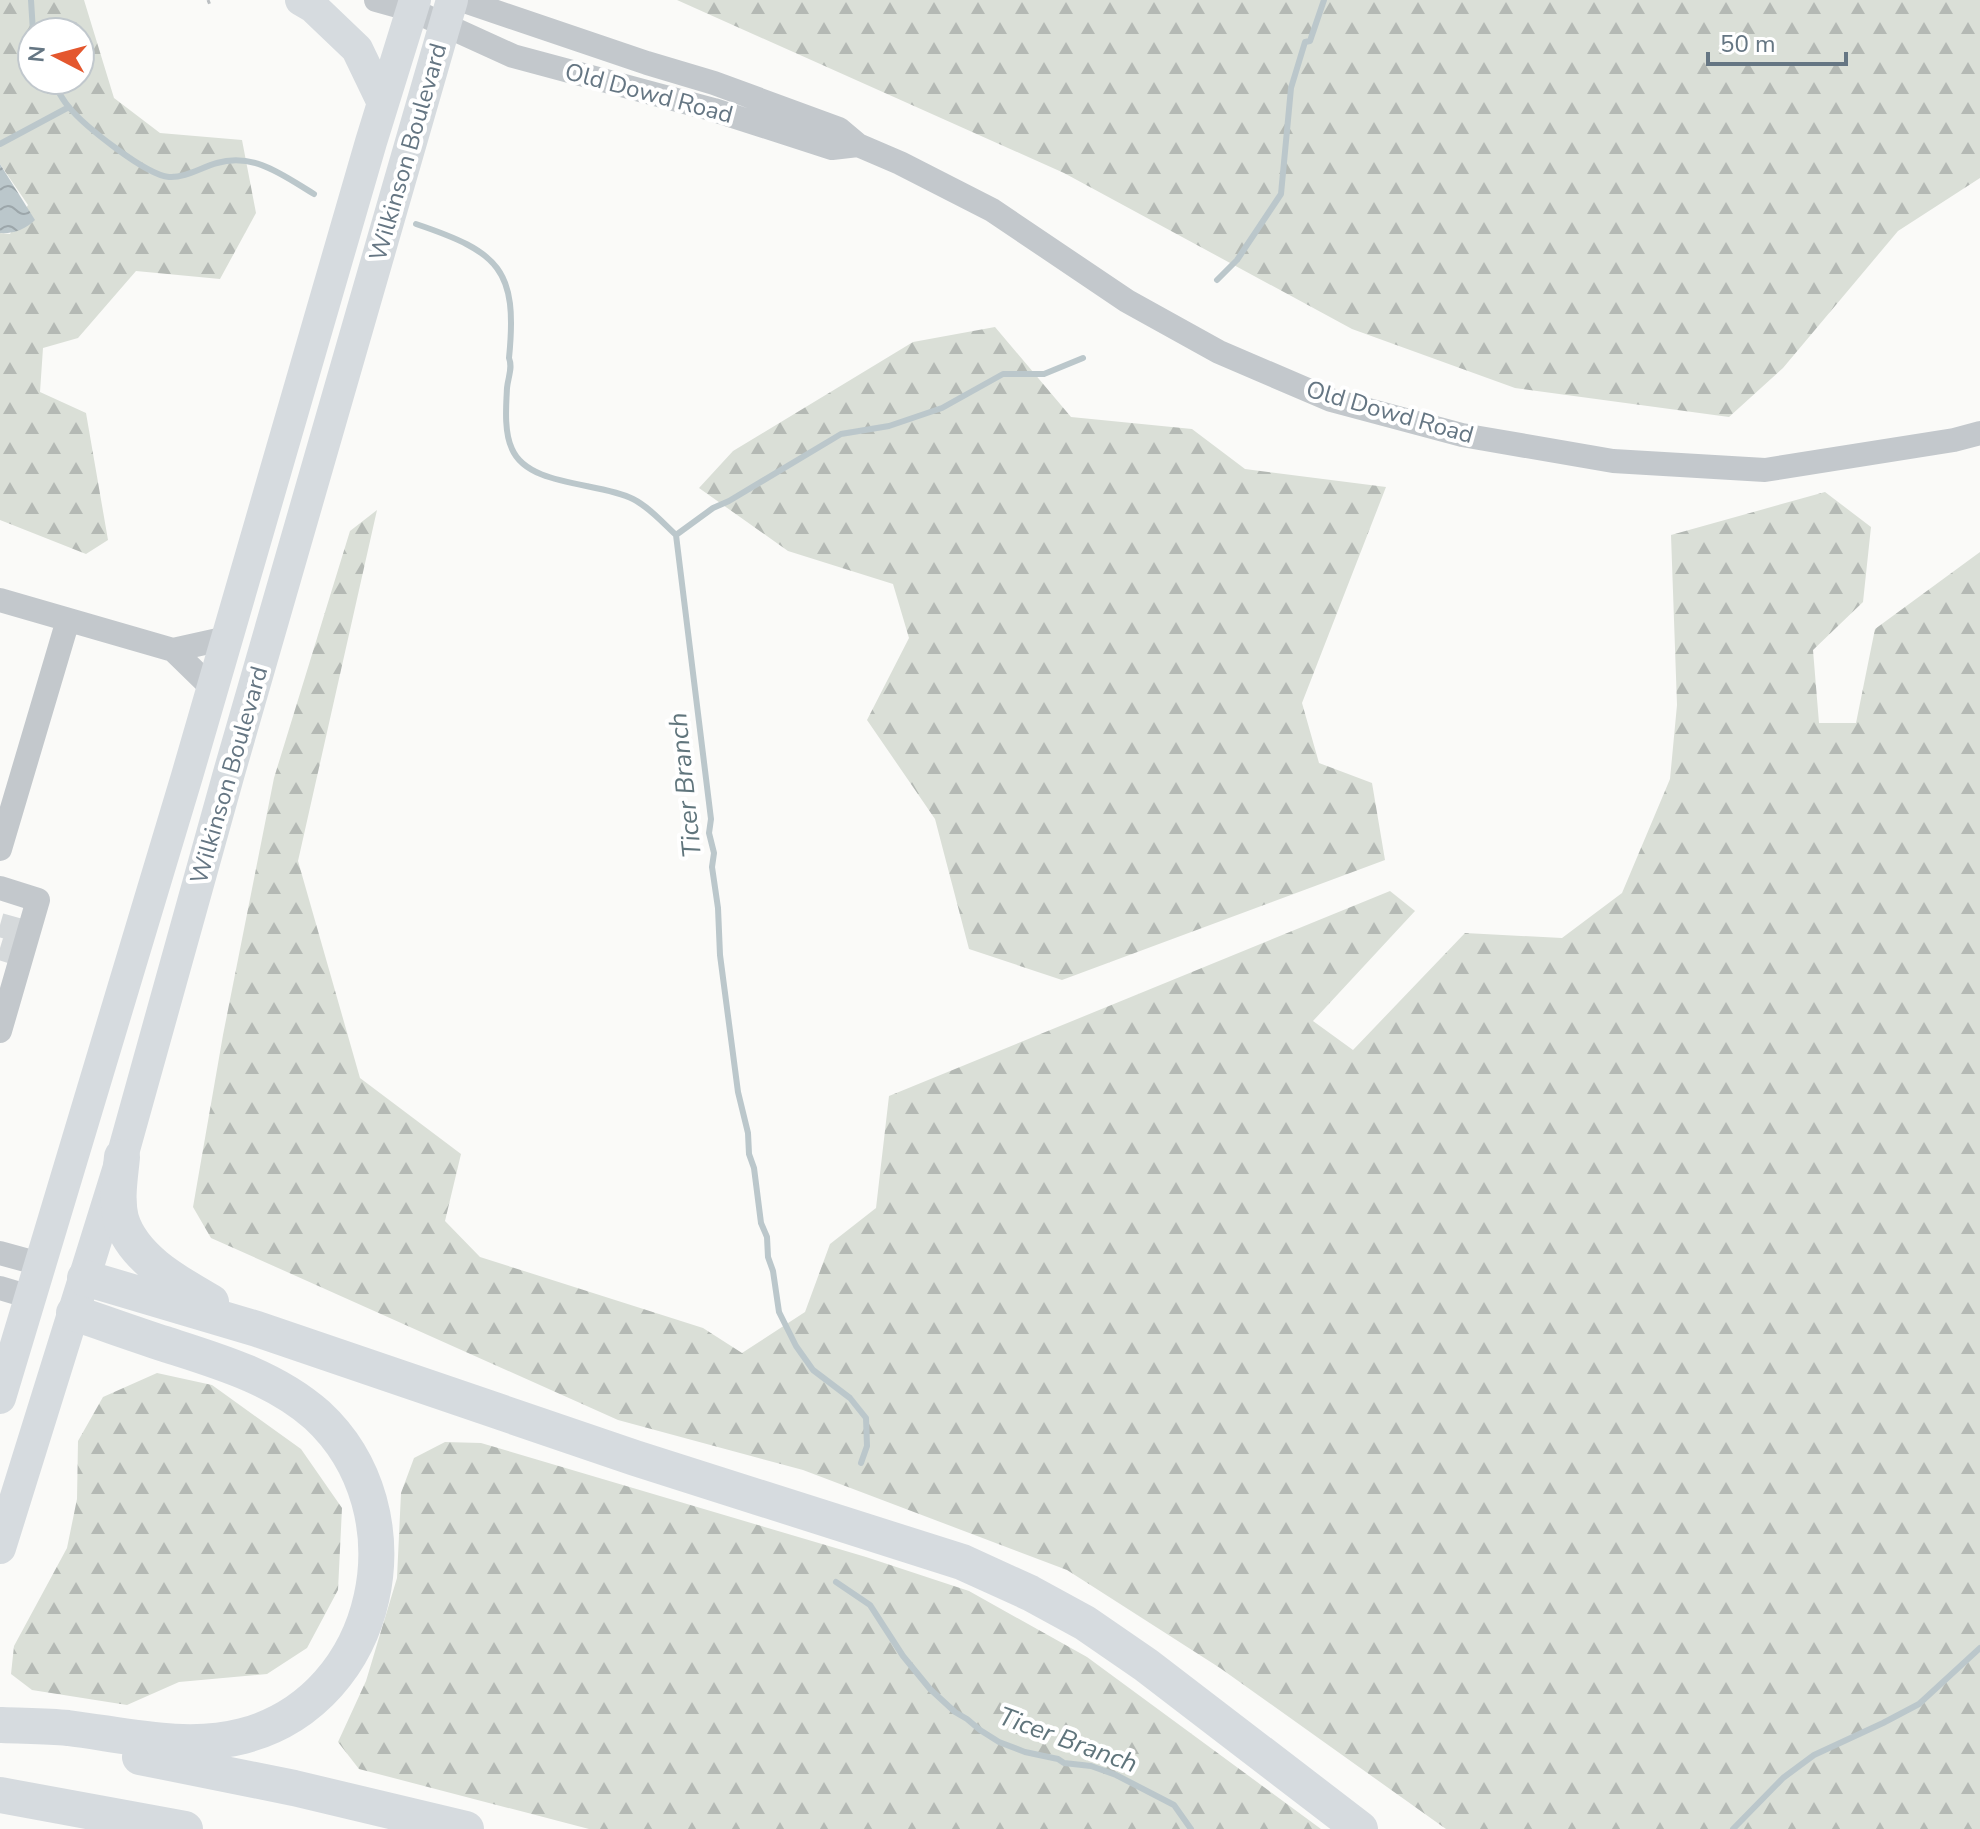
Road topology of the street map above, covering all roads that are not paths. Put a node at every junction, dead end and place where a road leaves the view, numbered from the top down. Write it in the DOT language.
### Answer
graph roads {
  1 [pos="301,0"];
  2 [pos="376,0"];
  3 [pos="413,5"];
  4 [pos="452,8"];
  5 [pos="383,103"];
  6 [pos="858,145"];
  7 [pos="1980,433"];
  8 [pos="0,600"];
  9 [pos="68,620"];
  10 [pos="227,638"];
  11 [pos="173,650"];
  12 [pos="213,689"];
  13 [pos="0,849"];
  14 [pos="0,888"];
  15 [pos="11,978"];
  16 [pos="122,1157"];
  17 [pos="0,1253"];
  18 [pos="40,1264"];
  19 [pos="85,1278"];
  20 [pos="0,1288"];
  21 [pos="30,1297"];
  22 [pos="74,1313"];
  23 [pos="257,1329"];
  24 [pos="0,1398"];
  25 [pos="0,1548"];
  26 [pos="1,1725"];
  27 [pos="0,1795"];
  28 [pos="185,1829"];
  29 [pos="466,1829"];
  30 [pos="1360,1829"];
  1 -- 5 [label="main road"];
  2 -- 3 [label="street"];
  3 -- 4 [label="street"];
  3 -- 5 [label="main road, Wilkinson Boulevard"];
  4 -- 6 [label="street, Old Dowd Road"];
  4 -- 6 [label="street, Old Dowd Road"];
  4 -- 16 [label="main road, Wilkinson Boulevard"];
  5 -- 10 [label="main road, Wilkinson Boulevard"];
  6 -- 7 [label="street, Old Dowd Road"];
  8 -- 9 [label="street"];
  9 -- 11 [label="street"];
  9 -- 13 [label="street"];
  10 -- 11 [label="street"];
  10 -- 12 [label="main road, Wilkinson Boulevard"];
  11 -- 12 [label="street"];
  12 -- 18 [label="main road, Wilkinson Boulevard"];
  14 -- 15 [label="street"];
  16 -- 19 [label="main road, Wilkinson Boulevard"];
  16 -- 23 [label="highway"];
  17 -- 18 [label="street"];
  18 -- 19 [label="main road"];
  18 -- 21 [label="main road, Wilkinson Boulevard"];
  19 -- 22 [label="main road, Wilkinson Boulevard"];
  19 -- 23 [label="highway"];
  20 -- 21 [label="street"];
  21 -- 22 [label="main road"];
  21 -- 24 [label="main road, Wilkinson Boulevard"];
  22 -- 25 [label="main road, Wilkinson Boulevard"];
  22 -- 26 [label="highway"];
  23 -- 30 [label="highway"];
  26 -- 29 [label="highway"];
  27 -- 28 [label="highway"];
}
